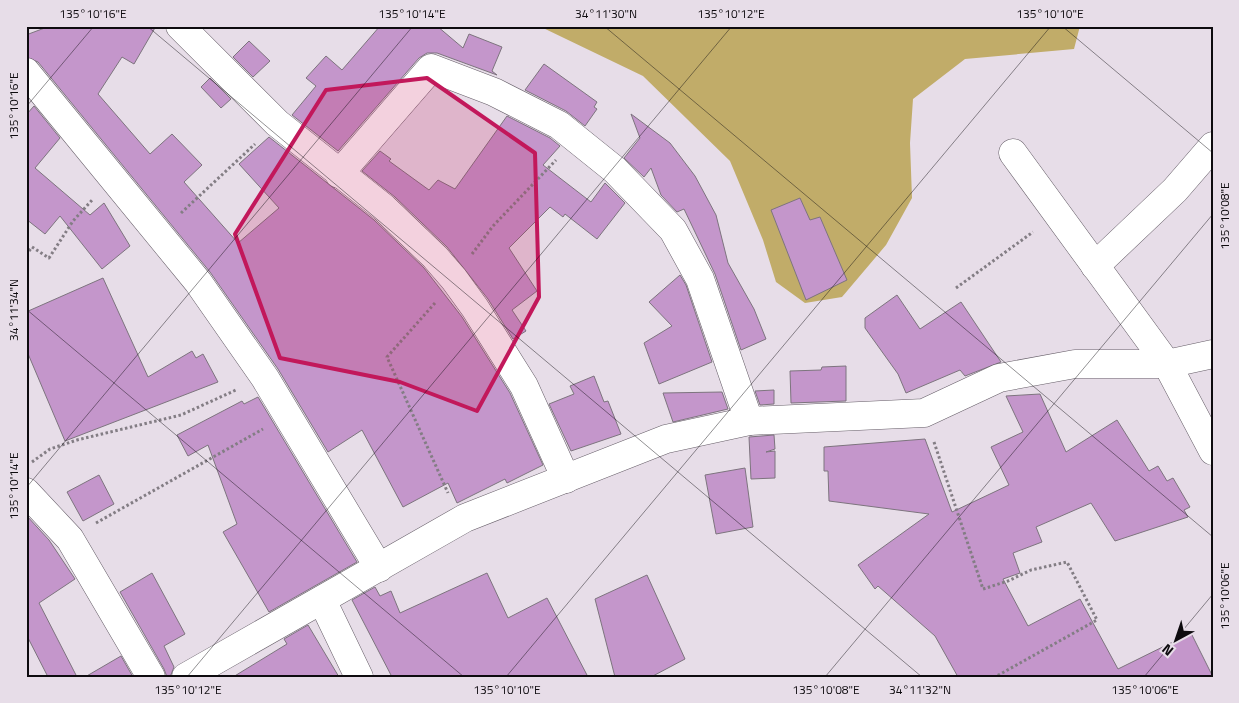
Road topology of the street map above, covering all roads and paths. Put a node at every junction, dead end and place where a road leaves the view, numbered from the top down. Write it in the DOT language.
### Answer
graph roads {
  1 [pos="180,26"];
  2 [pos="26,72"];
  3 [pos="277,123"];
  4 [pos="1213,146"];
  5 [pos="1013,153"];
  6 [pos="339,174"];
  7 [pos="113,178"];
  8 [pos="1058,214"];
  9 [pos="159,234"];
  10 [pos="26,255"];
  11 [pos="1095,266"];
  12 [pos="956,288"];
  13 [pos="1213,354"];
  14 [pos="1166,364"];
  15 [pos="264,378"];
  16 [pos="924,413"];
  17 [pos="287,416"];
  18 [pos="749,421"];
  19 [pos="1213,451"];
  20 [pos="26,466"];
  21 [pos="566,478"];
  22 [pos="26,492"];
  23 [pos="70,539"];
  24 [pos="379,568"];
  25 [pos="322,600"];
  26 [pos="151,677"];
  27 [pos="186,677"];
  28 [pos="359,677"];
  29 [pos="995,677"];
  1 -- 3 [label="street"];
  2 -- 7 [label="street"];
  3 -- 6 [label="street"];
  3 -- 9 [label="path"];
  4 -- 11 [label="street"];
  5 -- 8 [label="street"];
  6 -- 18 [label="street"];
  6 -- 21 [label="street"];
  7 -- 9 [label="street"];
  7 -- 10 [label="path"];
  8 -- 11 [label="street"];
  8 -- 12 [label="path"];
  9 -- 15 [label="street"];
  11 -- 14 [label="street"];
  13 -- 14 [label="street"];
  14 -- 16 [label="street"];
  14 -- 19 [label="street"];
  15 -- 17 [label="street"];
  15 -- 20 [label="path"];
  16 -- 18 [label="street"];
  16 -- 29 [label="path"];
  17 -- 23 [label="path"];
  17 -- 24 [label="street"];
  18 -- 21 [label="street"];
  21 -- 24 [label="street"];
  22 -- 23 [label="street"];
  23 -- 26 [label="street"];
  24 -- 25 [label="street"];
  25 -- 27 [label="street"];
  25 -- 28 [label="street"];
}
